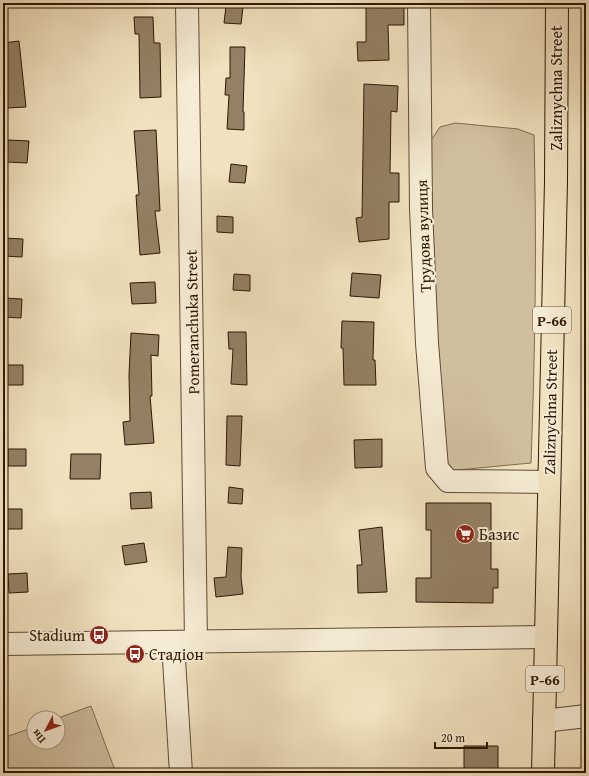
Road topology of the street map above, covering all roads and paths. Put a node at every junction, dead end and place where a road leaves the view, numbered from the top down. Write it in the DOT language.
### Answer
graph roads {
  1 [pos="187,3"];
  2 [pos="419,3"];
  3 [pos="557,3"];
  4 [pos="549,482"];
  5 [pos="545,637"];
  6 [pos="196,642"];
  7 [pos="173,643"];
  8 [pos="3,644"];
  9 [pos="586,716"];
  10 [pos="544,721"];
  11 [pos="181,773"];
  12 [pos="544,773"];
  1 -- 6 [label="street, Pomeranchuka Street"];
  2 -- 4 [label="street, Трудова вулиця"];
  3 -- 4 [label="main road, Zaliznychna Street / Р-66"];
  4 -- 5 [label="main road, Zaliznychna Street / Р-66"];
  5 -- 6 [label="street"];
  5 -- 10 [label="main road, Zaliznychna Street / Р-66"];
  6 -- 7 [label="street"];
  7 -- 8 [label="street"];
  7 -- 11 [label="street"];
  9 -- 10 [label="street"];
  10 -- 12 [label="main road, Zaliznychna Street / Р-66"];
}
